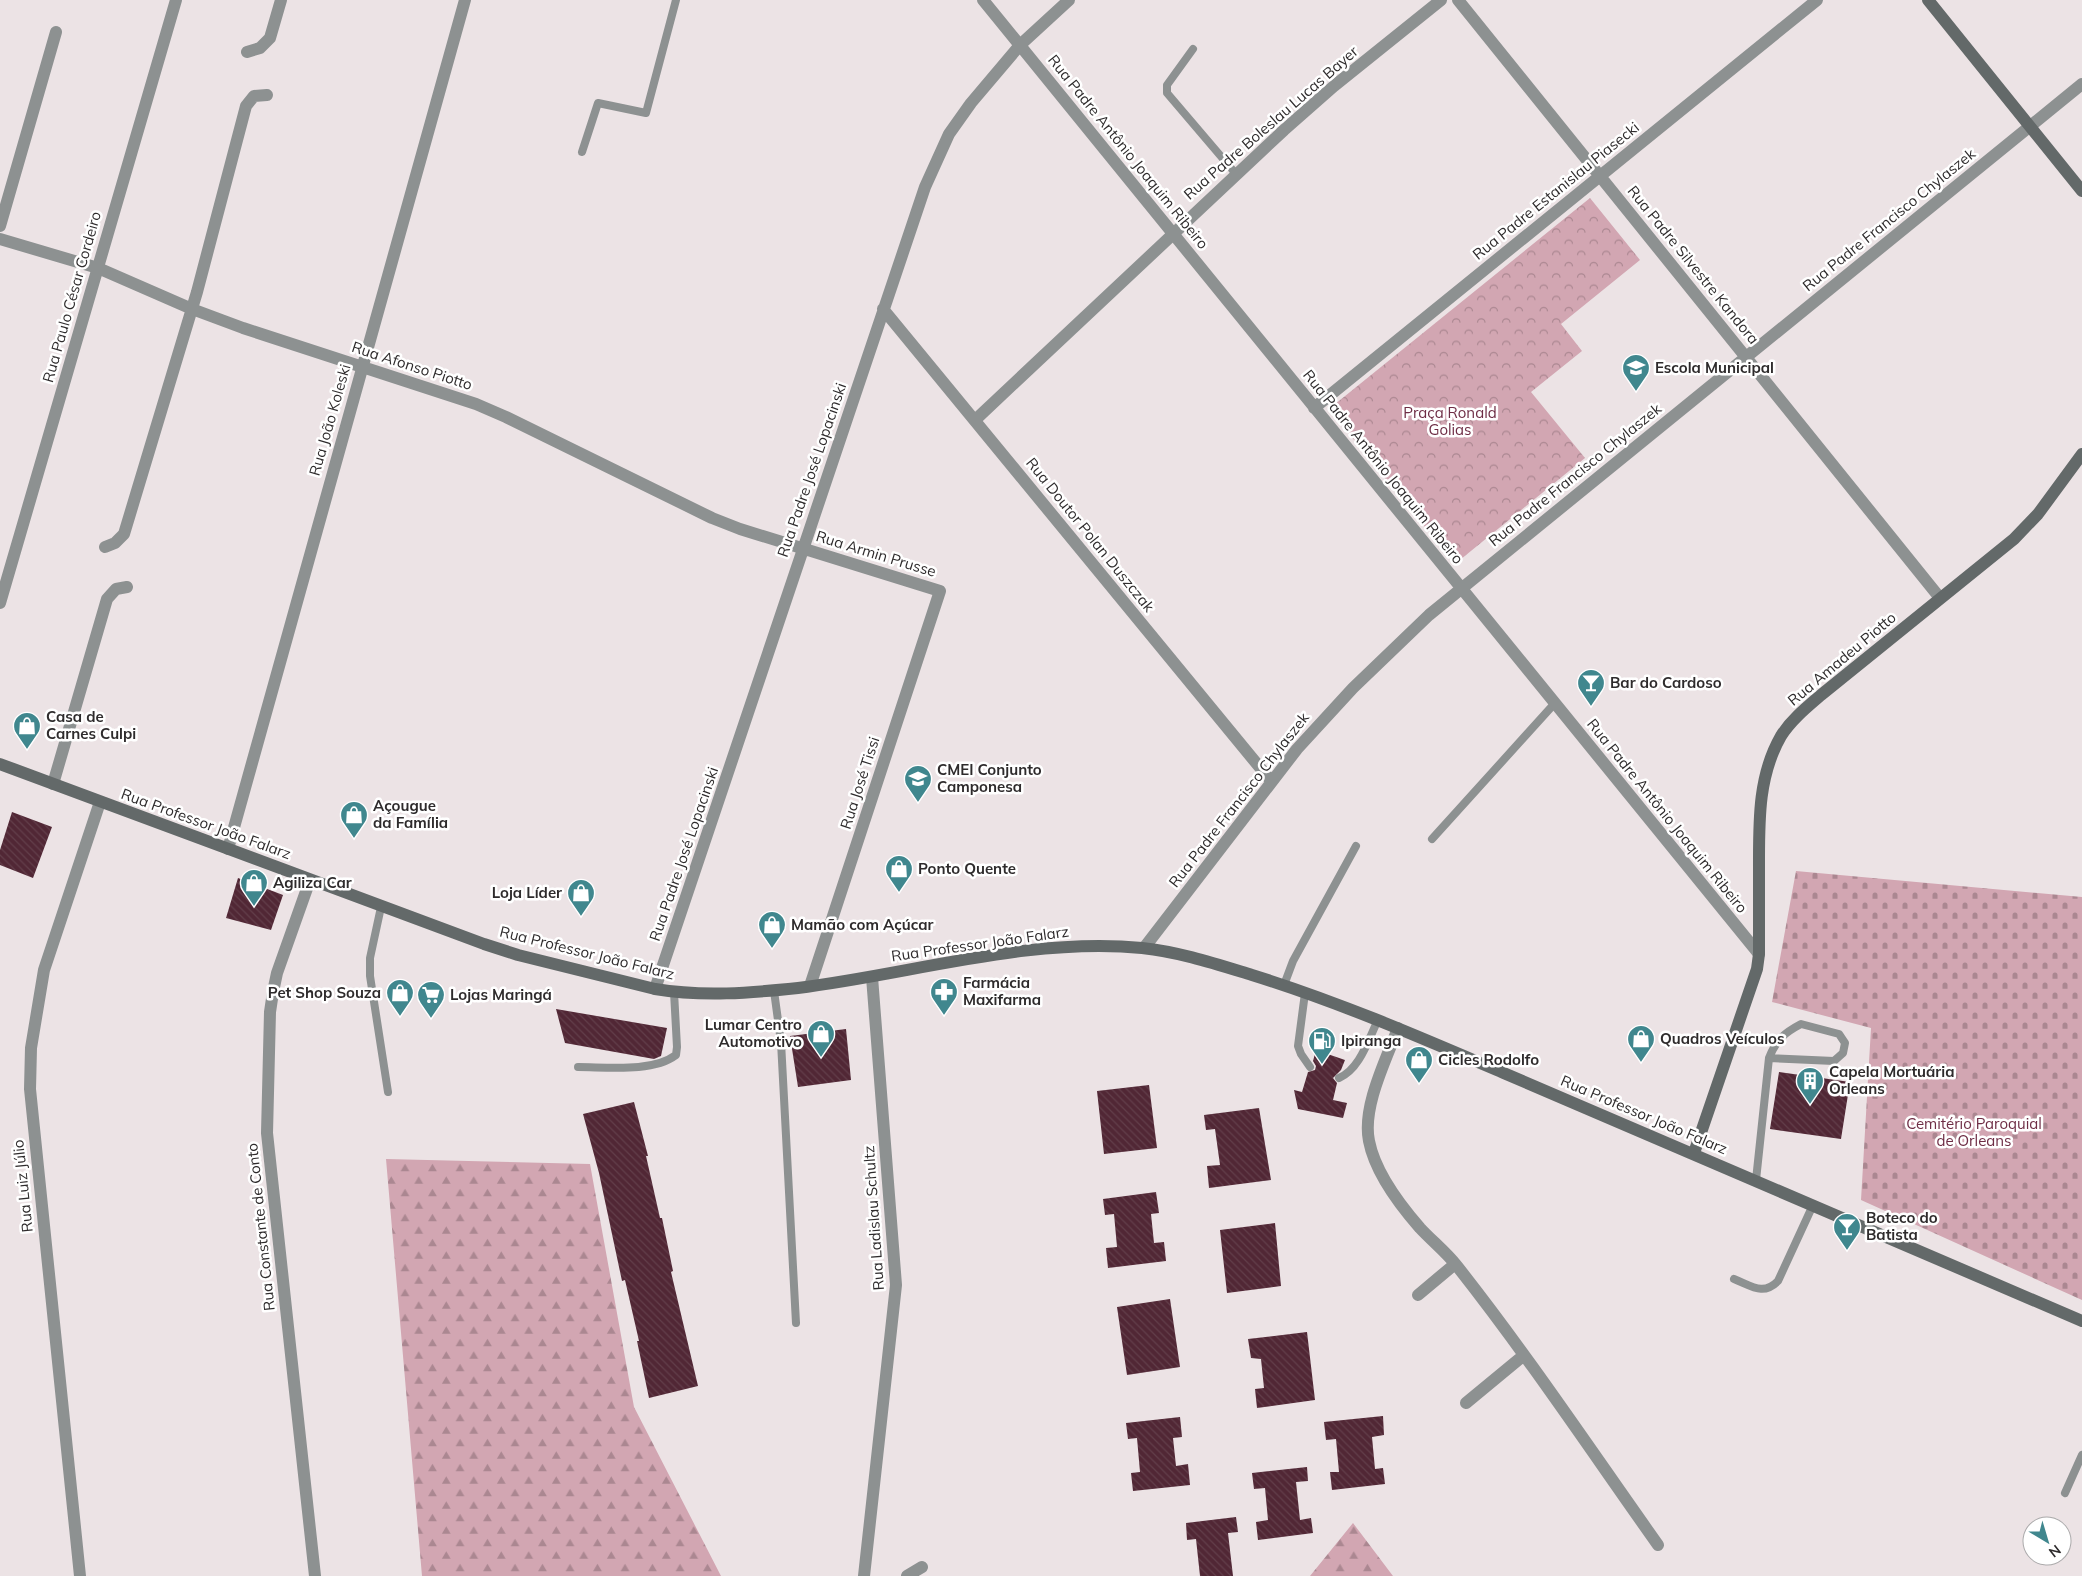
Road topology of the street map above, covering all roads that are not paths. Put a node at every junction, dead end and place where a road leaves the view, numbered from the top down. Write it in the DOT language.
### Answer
graph roads {
  1 [pos="176,0"];
  2 [pos="281,0"];
  3 [pos="465,0"];
  4 [pos="676,0"];
  5 [pos="983,0"];
  6 [pos="1069,0"];
  7 [pos="1441,0"];
  8 [pos="1458,0"];
  9 [pos="1818,0"];
  10 [pos="1928,0"];
  11 [pos="56,32"];
  12 [pos="1020,45"];
  13 [pos="1193,49"];
  14 [pos="247,52"];
  15 [pos="2082,84"];
  16 [pos="267,94"];
  17 [pos="2030,126"];
  18 [pos="582,152"];
  19 [pos="1236,174"];
  20 [pos="1600,176"];
  21 [pos="2082,191"];
  22 [pos="0,226"];
  23 [pos="1172,233"];
  24 [pos="0,239"];
  25 [pos="98,268"];
  26 [pos="192,309"];
  27 [pos="884,309"];
  28 [pos="1746,357"];
  29 [pos="362,367"];
  30 [pos="1314,408"];
  31 [pos="975,420"];
  32 [pos="2082,454"];
  33 [pos="105,547"];
  34 [pos="803,548"];
  35 [pos="127,587"];
  36 [pos="1461,588"];
  37 [pos="940,591"];
  38 [pos="1940,598"];
  39 [pos="0,603"];
  40 [pos="1555,704"];
  41 [pos="0,764"];
  42 [pos="1271,781"];
  43 [pos="53,784"];
  44 [pos="100,802"];
  45 [pos="1432,839"];
  46 [pos="1356,846"];
  47 [pos="228,849"];
  48 [pos="310,880"];
  49 [pos="381,907"];
  50 [pos="1144,948"];
  51 [pos="1759,954"];
  52 [pos="872,977"];
  53 [pos="1284,985"];
  54 [pos="810,986"];
  55 [pos="655,989"];
  56 [pos="774,990"];
  57 [pos="674,992"];
  58 [pos="1305,993"];
  59 [pos="1378,1020"];
  60 [pos="1398,1028"];
  61 [pos="1769,1058"];
  62 [pos="578,1067"];
  63 [pos="1310,1068"];
  64 [pos="1338,1078"];
  65 [pos="388,1092"];
  66 [pos="1694,1153"];
  67 [pos="1756,1180"];
  68 [pos="1814,1204"];
  69 [pos="1456,1264"];
  70 [pos="1734,1279"];
  71 [pos="1418,1295"];
  72 [pos="2082,1321"];
  73 [pos="796,1323"];
  74 [pos="1523,1356"];
  75 [pos="1466,1404"];
  76 [pos="2082,1455"];
  77 [pos="2065,1493"];
  78 [pos="1658,1545"];
  79 [pos="922,1567"];
  80 [pos="80,1576"];
  81 [pos="315,1576"];
  82 [pos="864,1576"];
  83 [pos="907,1576"];
  1 -- 25 [label="street, Rua Paulo César Cordeiro"];
  2 -- 14 [label="street"];
  3 -- 29 [label="street, Rua João Koleski"];
  4 -- 18 [label="lane"];
  5 -- 12 [label="street, Rua Padre Antônio Joaquim Ribeiro"];
  6 -- 12 [label="street, Rua Padre José Lopacinski"];
  7 -- 19 [label="street, Rua Padre Boleslau Lucas Bayer"];
  8 -- 20 [label="street, Rua Padre Silvestre Kandora"];
  9 -- 20 [label="street, Rua Padre Estanislau Piasecki"];
  10 -- 17 [label="main road"];
  11 -- 22 [label="street"];
  12 -- 23 [label="street, Rua Padre Antônio Joaquim Ribeiro"];
  12 -- 27 [label="street, Rua Padre José Lopacinski"];
  13 -- 19 [label="lane"];
  15 -- 17 [label="street, Rua Padre Francisco Chylaszek"];
  16 -- 26 [label="street"];
  17 -- 21 [label="main road"];
  17 -- 28 [label="street, Rua Padre Francisco Chylaszek"];
  19 -- 23 [label="street, Rua Padre Boleslau Lucas Bayer"];
  20 -- 28 [label="street, Rua Padre Silvestre Kandora"];
  20 -- 30 [label="street, Rua Padre Estanislau Piasecki"];
  23 -- 30 [label="street, Rua Padre Antônio Joaquim Ribeiro"];
  23 -- 31 [label="street, Rua Padre Boleslau Lucas Bayer"];
  24 -- 25 [label="street, Rua Afonso Piotto"];
  25 -- 26 [label="street, Rua Afonso Piotto"];
  25 -- 39 [label="street, Rua Paulo César Cordeiro"];
  26 -- 29 [label="street, Rua Afonso Piotto"];
  26 -- 33 [label="street"];
  27 -- 31 [label="street, Rua Doutor Polan Duszczak"];
  27 -- 34 [label="street, Rua Padre José Lopacinski"];
  28 -- 36 [label="street, Rua Padre Francisco Chylaszek"];
  28 -- 38 [label="street, Rua Padre Silvestre Kandora"];
  29 -- 34 [label="street, Rua Afonso Piotto"];
  29 -- 47 [label="street, Rua João Koleski"];
  30 -- 36 [label="street, Rua Padre Antônio Joaquim Ribeiro"];
  31 -- 42 [label="street, Rua Doutor Polan Duszczak"];
  32 -- 38 [label="main road, Rua Amadeu Piotto"];
  34 -- 37 [label="street, Rua Armin Prusse"];
  34 -- 55 [label="street, Rua Padre José Lopacinski"];
  35 -- 43 [label="street"];
  36 -- 40 [label="street, Rua Padre Antônio Joaquim Ribeiro"];
  36 -- 42 [label="street, Rua Padre Francisco Chylaszek"];
  37 -- 54 [label="street, Rua José Tissi"];
  38 -- 51 [label="main road, Rua Amadeu Piotto"];
  40 -- 45 [label="lane"];
  40 -- 51 [label="street, Rua Padre Antônio Joaquim Ribeiro"];
  41 -- 43 [label="main road, Rua Professor João Falarz"];
  42 -- 50 [label="street, Rua Padre Francisco Chylaszek"];
  43 -- 44 [label="main road, Rua Professor João Falarz"];
  44 -- 47 [label="main road, Rua Professor João Falarz"];
  44 -- 80 [label="street, Rua Luiz Júlio"];
  46 -- 53 [label="lane"];
  47 -- 48 [label="main road, Rua Professor João Falarz"];
  48 -- 49 [label="main road, Rua Professor João Falarz"];
  48 -- 81 [label="street, Rua Constante de Conto"];
  49 -- 55 [label="main road, Rua Professor João Falarz"];
  49 -- 65 [label="lane"];
  50 -- 52 [label="main road, Rua Professor João Falarz"];
  50 -- 53 [label="main road, Rua Professor João Falarz"];
  51 -- 66 [label="main road, Rua Amadeu Piotto"];
  52 -- 54 [label="main road, Rua Professor João Falarz"];
  52 -- 82 [label="street, Rua Ladislau Schultz"];
  53 -- 58 [label="main road, Rua Professor João Falarz"];
  54 -- 56 [label="main road, Rua Professor João Falarz"];
  55 -- 57 [label="main road, Rua Professor João Falarz"];
  56 -- 57 [label="main road, Rua Professor João Falarz"];
  56 -- 73 [label="lane"];
  57 -- 62 [label="lane"];
  58 -- 59 [label="main road, Rua Professor João Falarz"];
  58 -- 63 [label="lane"];
  59 -- 60 [label="main road, Rua Professor João Falarz"];
  59 -- 64 [label="lane"];
  60 -- 66 [label="main road, Rua Professor João Falarz"];
  60 -- 69 [label="street"];
  61 -- 61 [label="lane"];
  61 -- 67 [label="lane"];
  66 -- 67 [label="main road, Rua Professor João Falarz"];
  67 -- 68 [label="main road, Rua Professor João Falarz"];
  68 -- 70 [label="lane"];
  68 -- 72 [label="main road, Rua Professor João Falarz"];
  69 -- 71 [label="street"];
  69 -- 74 [label="street"];
  74 -- 75 [label="street"];
  74 -- 78 [label="street"];
  76 -- 77 [label="lane"];
  79 -- 83 [label="street"];
}
